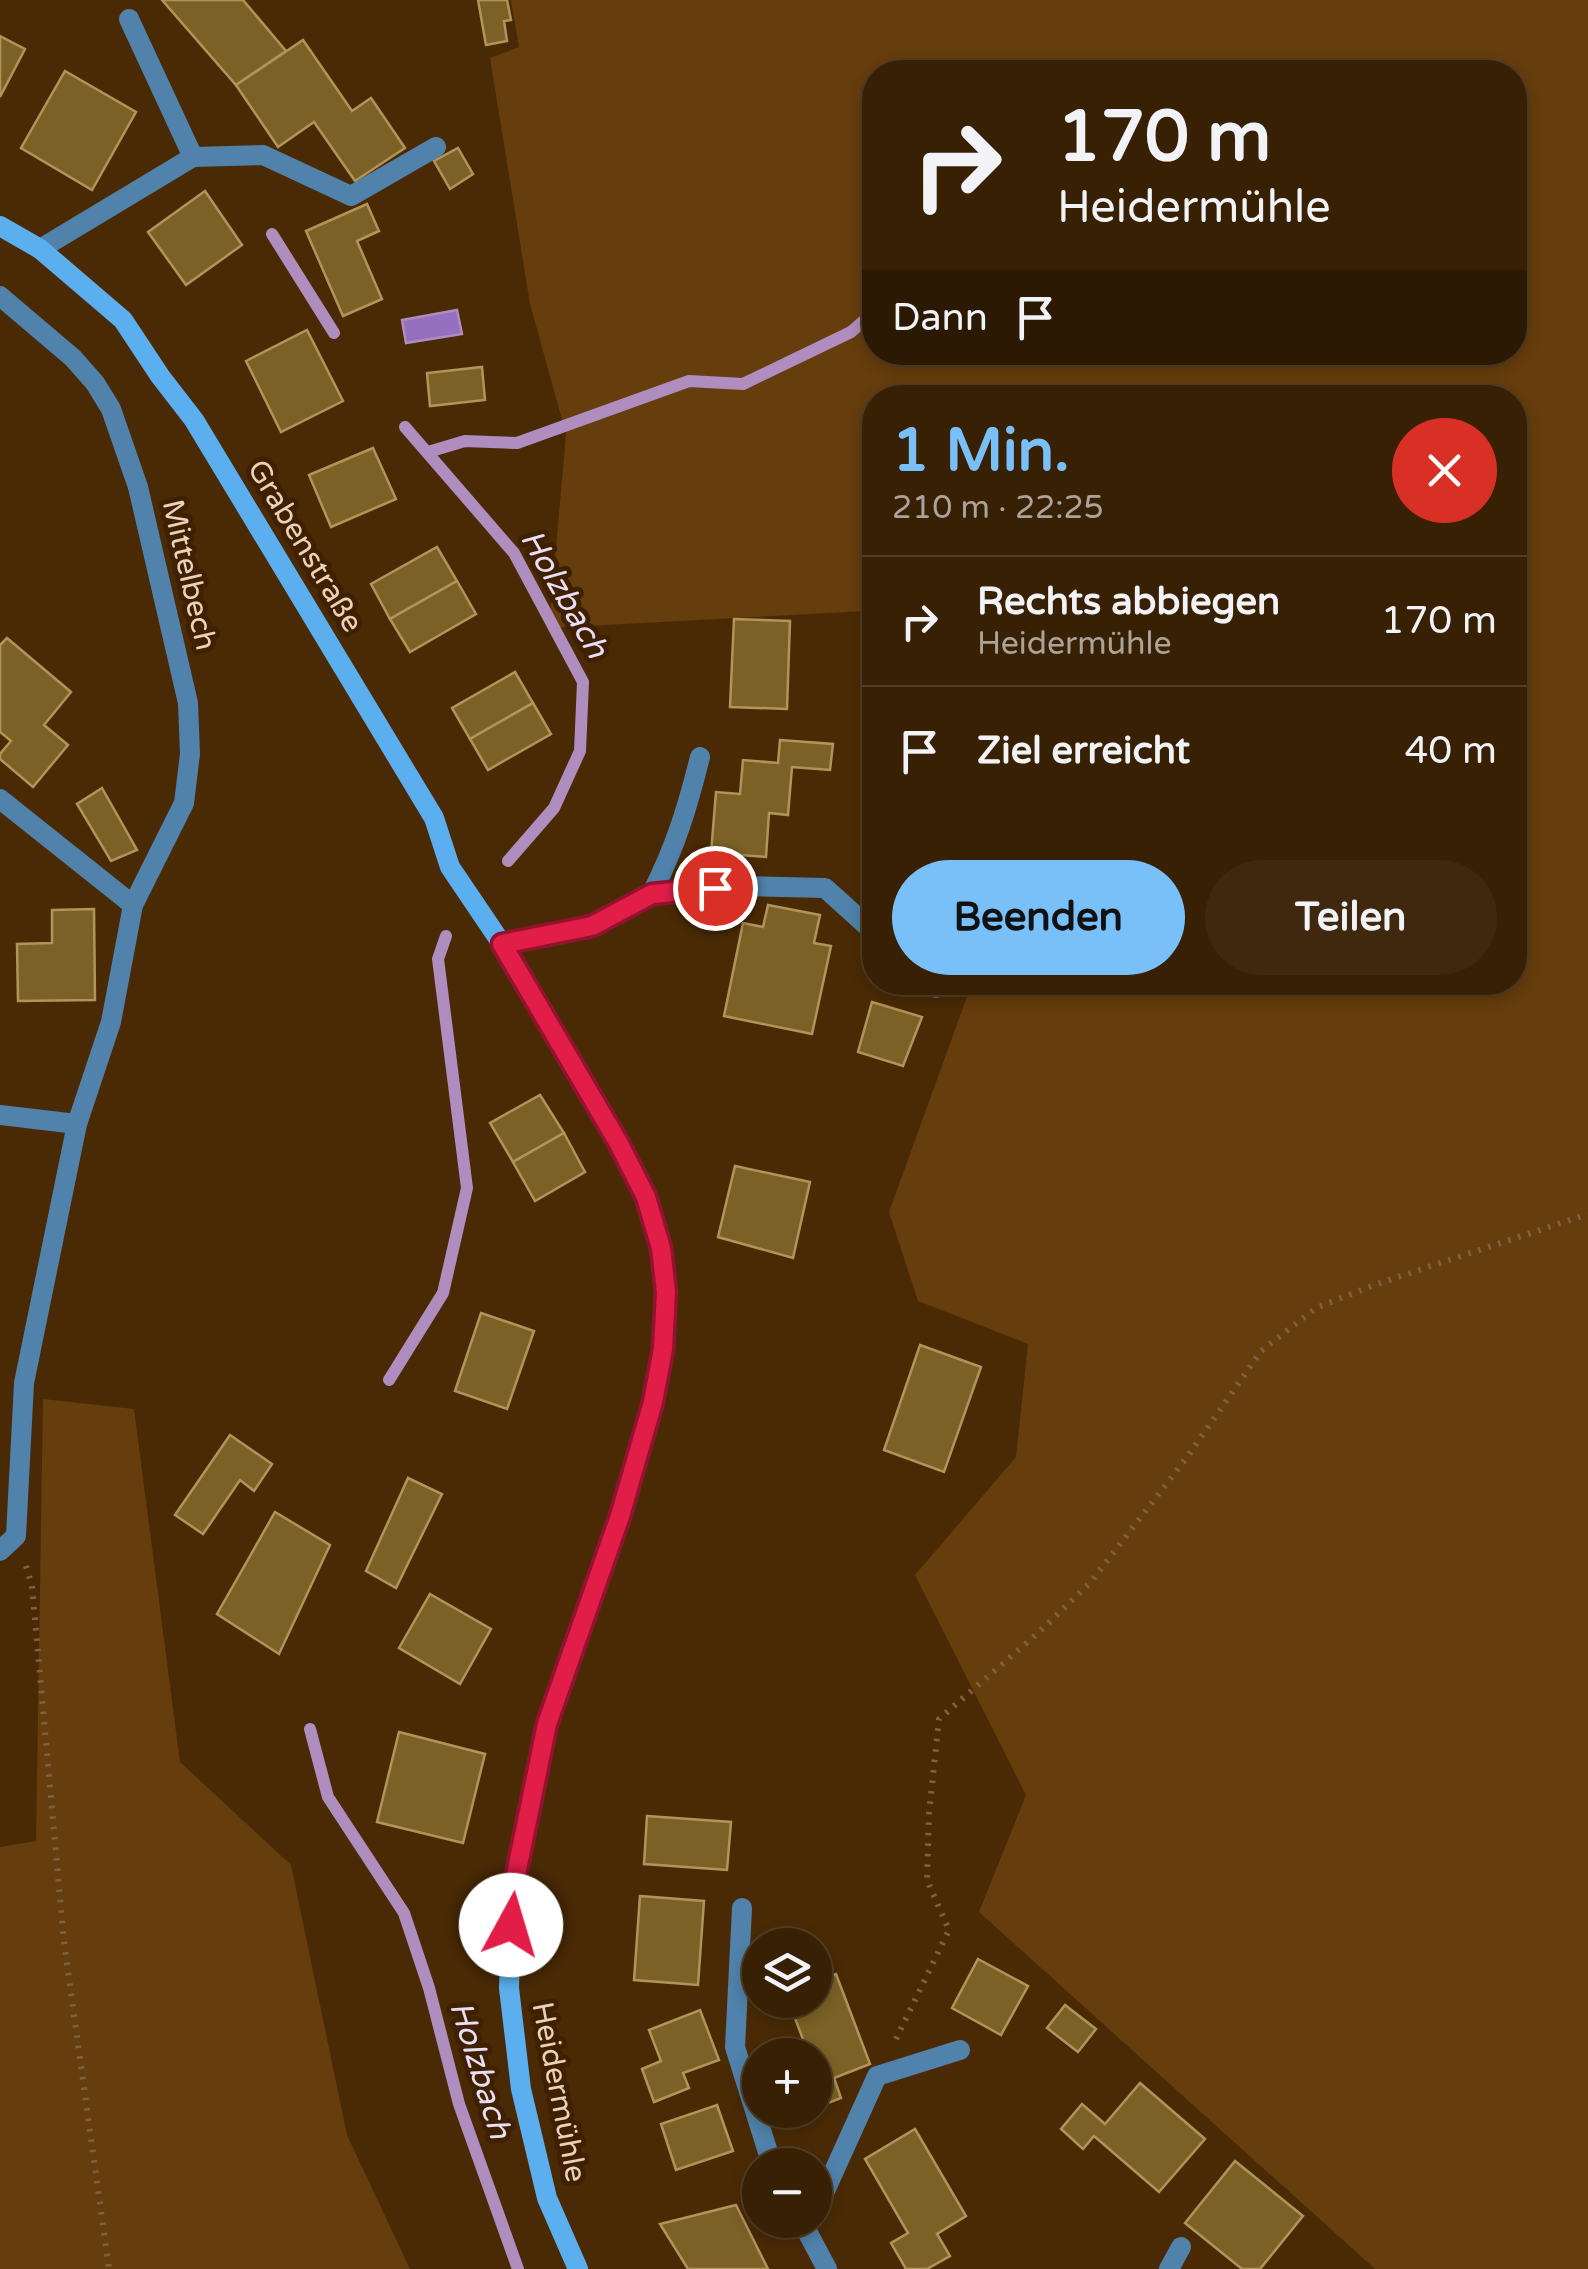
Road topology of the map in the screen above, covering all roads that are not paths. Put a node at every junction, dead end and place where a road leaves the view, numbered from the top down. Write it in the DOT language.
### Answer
graph roads {
  1 [pos="129,19"];
  2 [pos="436,148"];
  3 [pos="193,157"];
  4 [pos="0,226"];
  5 [pos="40,249"];
  6 [pos="0,296"];
  7 [pos="700,757"];
  8 [pos="0,799"];
  9 [pos="652,894"];
  10 [pos="133,905"];
  11 [pos="862,921"];
  12 [pos="502,944"];
  13 [pos="0,1115"];
  14 [pos="77,1124"];
  15 [pos="8,1544"];
  16 [pos="742,1908"];
  17 [pos="960,2050"];
  18 [pos="767,2148"];
  19 [pos="832,2171"];
  20 [pos="815,2238"];
  21 [pos="1181,2247"];
  22 [pos="578,2269"];
  23 [pos="827,2269"];
  24 [pos="1169,2269"];
  1 -- 3 [label="street"];
  2 -- 3 [label="street"];
  3 -- 5 [label="street"];
  4 -- 5 [label="street, Grabenstraße"];
  5 -- 12 [label="street, Grabenstraße"];
  6 -- 10 [label="street, Mittelbech"];
  7 -- 9 [label="street"];
  8 -- 10 [label="street"];
  9 -- 11 [label="street"];
  9 -- 12 [label="street"];
  10 -- 14 [label="street, Mittelbech"];
  12 -- 22 [label="street, Heidermühle"];
  13 -- 14 [label="street"];
  14 -- 15 [label="street, Mittelbech"];
  16 -- 18 [label="street"];
  17 -- 19 [label="street"];
  20 -- 23 [label="street"];
  21 -- 24 [label="street"];
}
